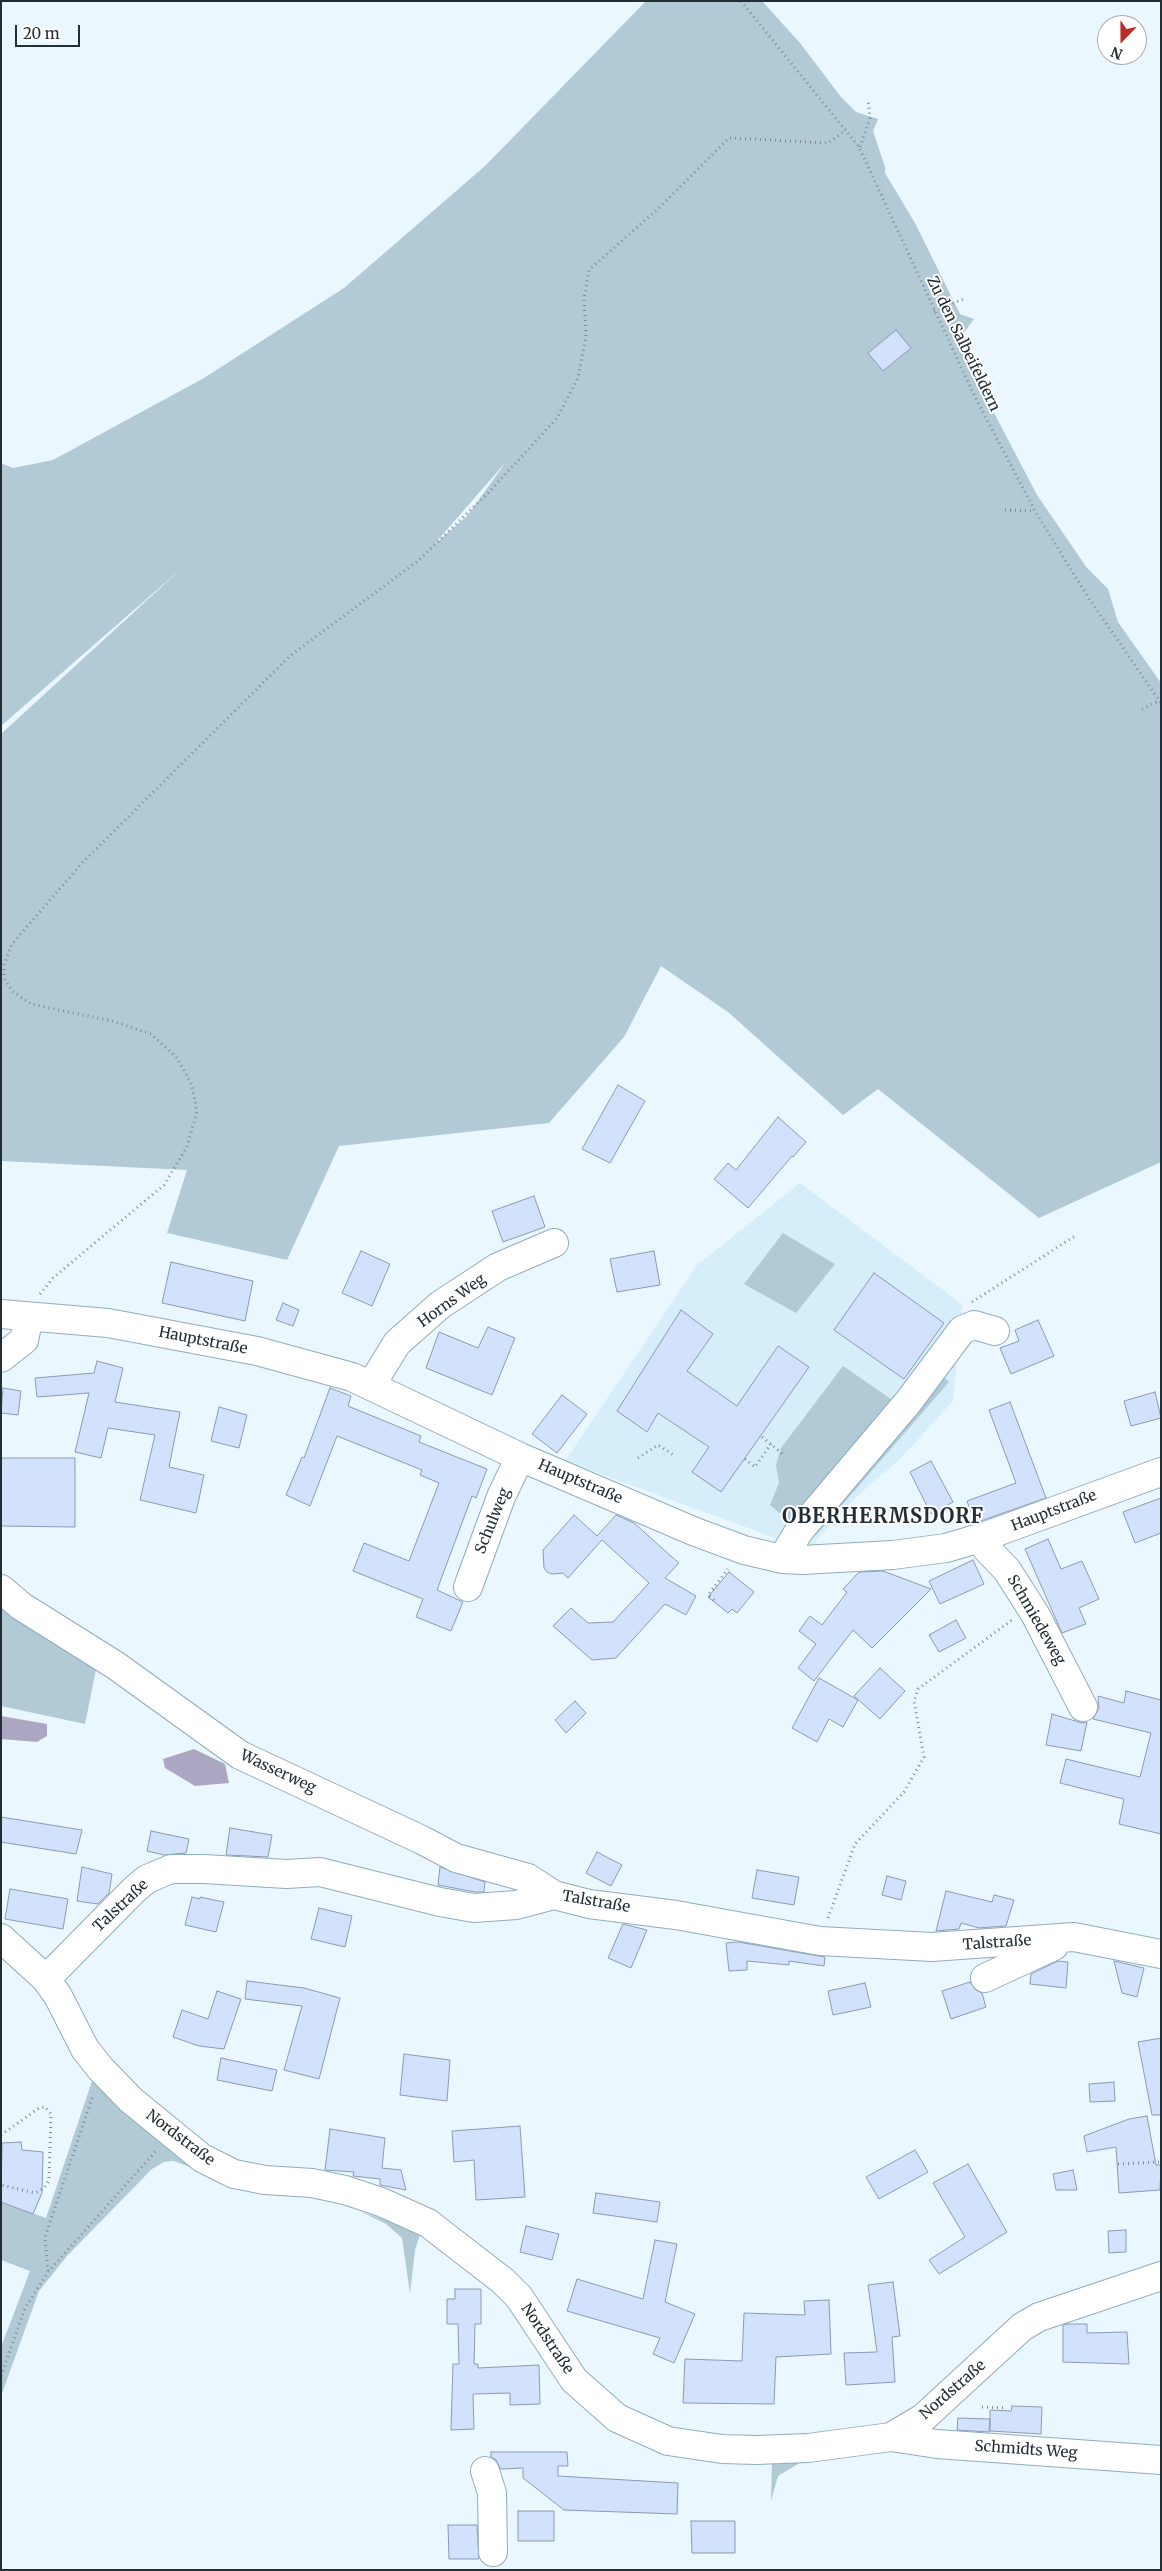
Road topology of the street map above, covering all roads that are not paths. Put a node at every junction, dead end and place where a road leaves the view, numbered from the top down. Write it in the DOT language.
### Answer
graph roads {
  1 [pos="554,1243"];
  2 [pos="1,1314"];
  3 [pos="29,1317"];
  4 [pos="995,1331"];
  5 [pos="1,1358"];
  6 [pos="372,1384"];
  7 [pos="520,1457"];
  8 [pos="1161,1472"];
  9 [pos="983,1537"];
  10 [pos="782,1559"];
  11 [pos="468,1587"];
  12 [pos="1,1589"];
  13 [pos="1083,1707"];
  14 [pos="554,1894"];
  15 [pos="1074,1937"];
  16 [pos="1,1938"];
  17 [pos="1161,1954"];
  18 [pos="985,1978"];
  19 [pos="46,1979"];
  20 [pos="1161,2276"];
  21 [pos="891,2436"];
  22 [pos="1161,2460"];
  23 [pos="484,2472"];
  24 [pos="493,2552"];
  1 -- 6 [label="street, Horns Weg"];
  2 -- 3 [label="street, Hauptstraße"];
  3 -- 5 [label="street"];
  3 -- 6 [label="street, Hauptstraße"];
  4 -- 10 [label="street"];
  6 -- 7 [label="street, Hauptstraße"];
  7 -- 10 [label="street, Hauptstraße"];
  7 -- 11 [label="street, Schulweg"];
  8 -- 9 [label="street, Hauptstraße"];
  9 -- 10 [label="street, Hauptstraße"];
  9 -- 13 [label="street, Schmiedeweg"];
  12 -- 14 [label="street, Wasserweg"];
  14 -- 15 [label="street, Talstraße"];
  14 -- 19 [label="street, Talstraße"];
  15 -- 17 [label="street, Talstraße"];
  15 -- 18 [label="street"];
  16 -- 19 [label="street, Nordstraße"];
  19 -- 21 [label="street, Nordstraße"];
  20 -- 21 [label="street, Nordstraße"];
  21 -- 22 [label="street, Schmidts Weg"];
  23 -- 24 [label="street"];
}
